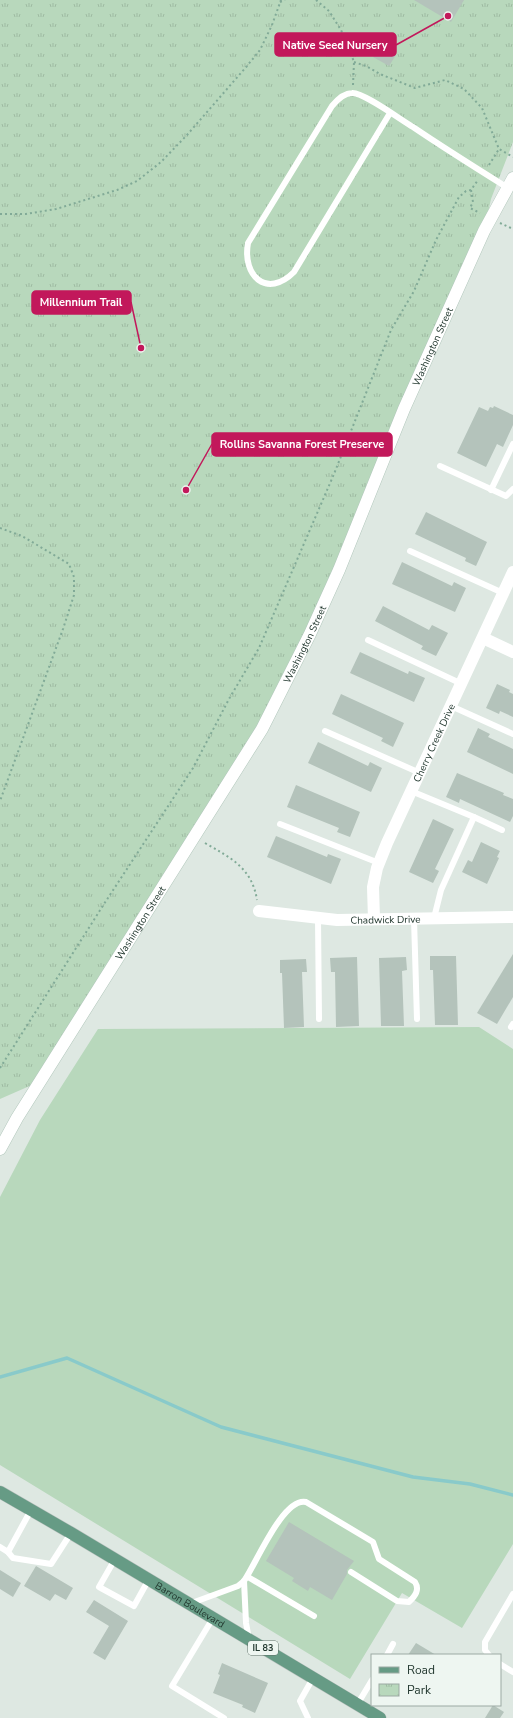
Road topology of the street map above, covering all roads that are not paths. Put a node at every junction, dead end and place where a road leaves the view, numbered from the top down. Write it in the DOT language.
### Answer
graph roads {
  1 [pos="390,113"];
  2 [pos="511,186"];
  3 [pos="513,444"];
  4 [pos="440,466"];
  5 [pos="513,489"];
  6 [pos="491,490"];
  7 [pos="410,550"];
  8 [pos="513,572"];
  9 [pos="503,593"];
  10 [pos="483,638"];
  11 [pos="368,640"];
  12 [pos="513,652"];
  13 [pos="462,684"];
  14 [pos="451,706"];
  15 [pos="325,731"];
  16 [pos="513,734"];
  17 [pos="420,773"];
  18 [pos="411,791"];
  19 [pos="474,817"];
  20 [pos="280,824"];
  21 [pos="502,830"];
  22 [pos="379,863"];
  23 [pos="259,911"];
  24 [pos="513,917"];
  25 [pos="318,918"];
  26 [pos="434,918"];
  27 [pos="374,919"];
  28 [pos="414,919"];
  29 [pos="319,1019"];
  30 [pos="417,1019"];
  31 [pos="0,1149"];
  32 [pos="0,1492"];
  33 [pos="31,1510"];
  34 [pos="71,1532"];
  35 [pos="0,1547"];
  36 [pos="8,1552"];
  37 [pos="116,1559"];
  38 [pos="351,1572"];
  39 [pos="149,1579"];
  40 [pos="246,1579"];
  41 [pos="513,1594"];
  42 [pos="189,1604"];
  43 [pos="314,1616"];
  44 [pos="213,1618"];
  45 [pos="250,1640"];
  46 [pos="393,1644"];
  47 [pos="388,1654"];
  48 [pos="488,1654"];
  49 [pos="501,1665"];
  50 [pos="513,1672"];
  51 [pos="313,1678"];
  52 [pos="371,1682"];
  53 [pos="357,1704"];
  54 [pos="224,1718"];
  55 [pos="308,1718"];
  56 [pos="380,1718"];
  1 -- 1 [label="lane"];
  1 -- 2 [label="lane"];
  2 -- 31 [label="main road, Washington Street"];
  3 -- 6 [label="lane"];
  4 -- 6 [label="lane"];
  5 -- 6 [label="lane"];
  7 -- 9 [label="lane"];
  8 -- 9 [label="main road, Cherry Creek Drive"];
  9 -- 10 [label="main road, Cherry Creek Drive"];
  10 -- 12 [label="main road"];
  10 -- 13 [label="main road, Cherry Creek Drive"];
  11 -- 13 [label="lane"];
  13 -- 14 [label="main road, Cherry Creek Drive"];
  14 -- 16 [label="lane"];
  14 -- 17 [label="main road, Cherry Creek Drive"];
  15 -- 17 [label="lane"];
  17 -- 18 [label="main road, Cherry Creek Drive"];
  18 -- 19 [label="lane"];
  18 -- 22 [label="main road, Cherry Creek Drive"];
  19 -- 21 [label="lane"];
  19 -- 26 [label="lane"];
  20 -- 22 [label="lane"];
  22 -- 27 [label="main road, Cherry Creek Drive"];
  23 -- 25 [label="main road, Chadwick Drive"];
  24 -- 26 [label="main road, Chadwick Drive"];
  25 -- 27 [label="main road, Chadwick Drive"];
  25 -- 29 [label="lane"];
  26 -- 28 [label="main road, Chadwick Drive"];
  27 -- 28 [label="main road, Chadwick Drive"];
  28 -- 30 [label="lane"];
  32 -- 33 [label="main road, Barron Boulevard / IL 83"];
  33 -- 34 [label="main road, Barron Boulevard / IL 83"];
  33 -- 36 [label="lane"];
  34 -- 36 [label="lane"];
  34 -- 37 [label="main road, Barron Boulevard / IL 83"];
  35 -- 36 [label="lane"];
  37 -- 39 [label="main road, Barron Boulevard / IL 83"];
  37 -- 39 [label="lane"];
  38 -- 40 [label="lane"];
  39 -- 42 [label="main road, Barron Boulevard / IL 83"];
  40 -- 42 [label="lane"];
  40 -- 43 [label="lane"];
  40 -- 45 [label="lane"];
  41 -- 48 [label="lane"];
  42 -- 44 [label="main road, Barron Boulevard / IL 83"];
  44 -- 45 [label="main road, Barron Boulevard / IL 83"];
  44 -- 54 [label="lane"];
  45 -- 51 [label="main road, Barron Boulevard / IL 83"];
  46 -- 47 [label="lane"];
  49 -- 50 [label="lane"];
  51 -- 53 [label="main road, Barron Boulevard / IL 83"];
  51 -- 55 [label="lane"];
  52 -- 53 [label="lane"];
  53 -- 56 [label="main road, Barron Boulevard / IL 83"];
}
